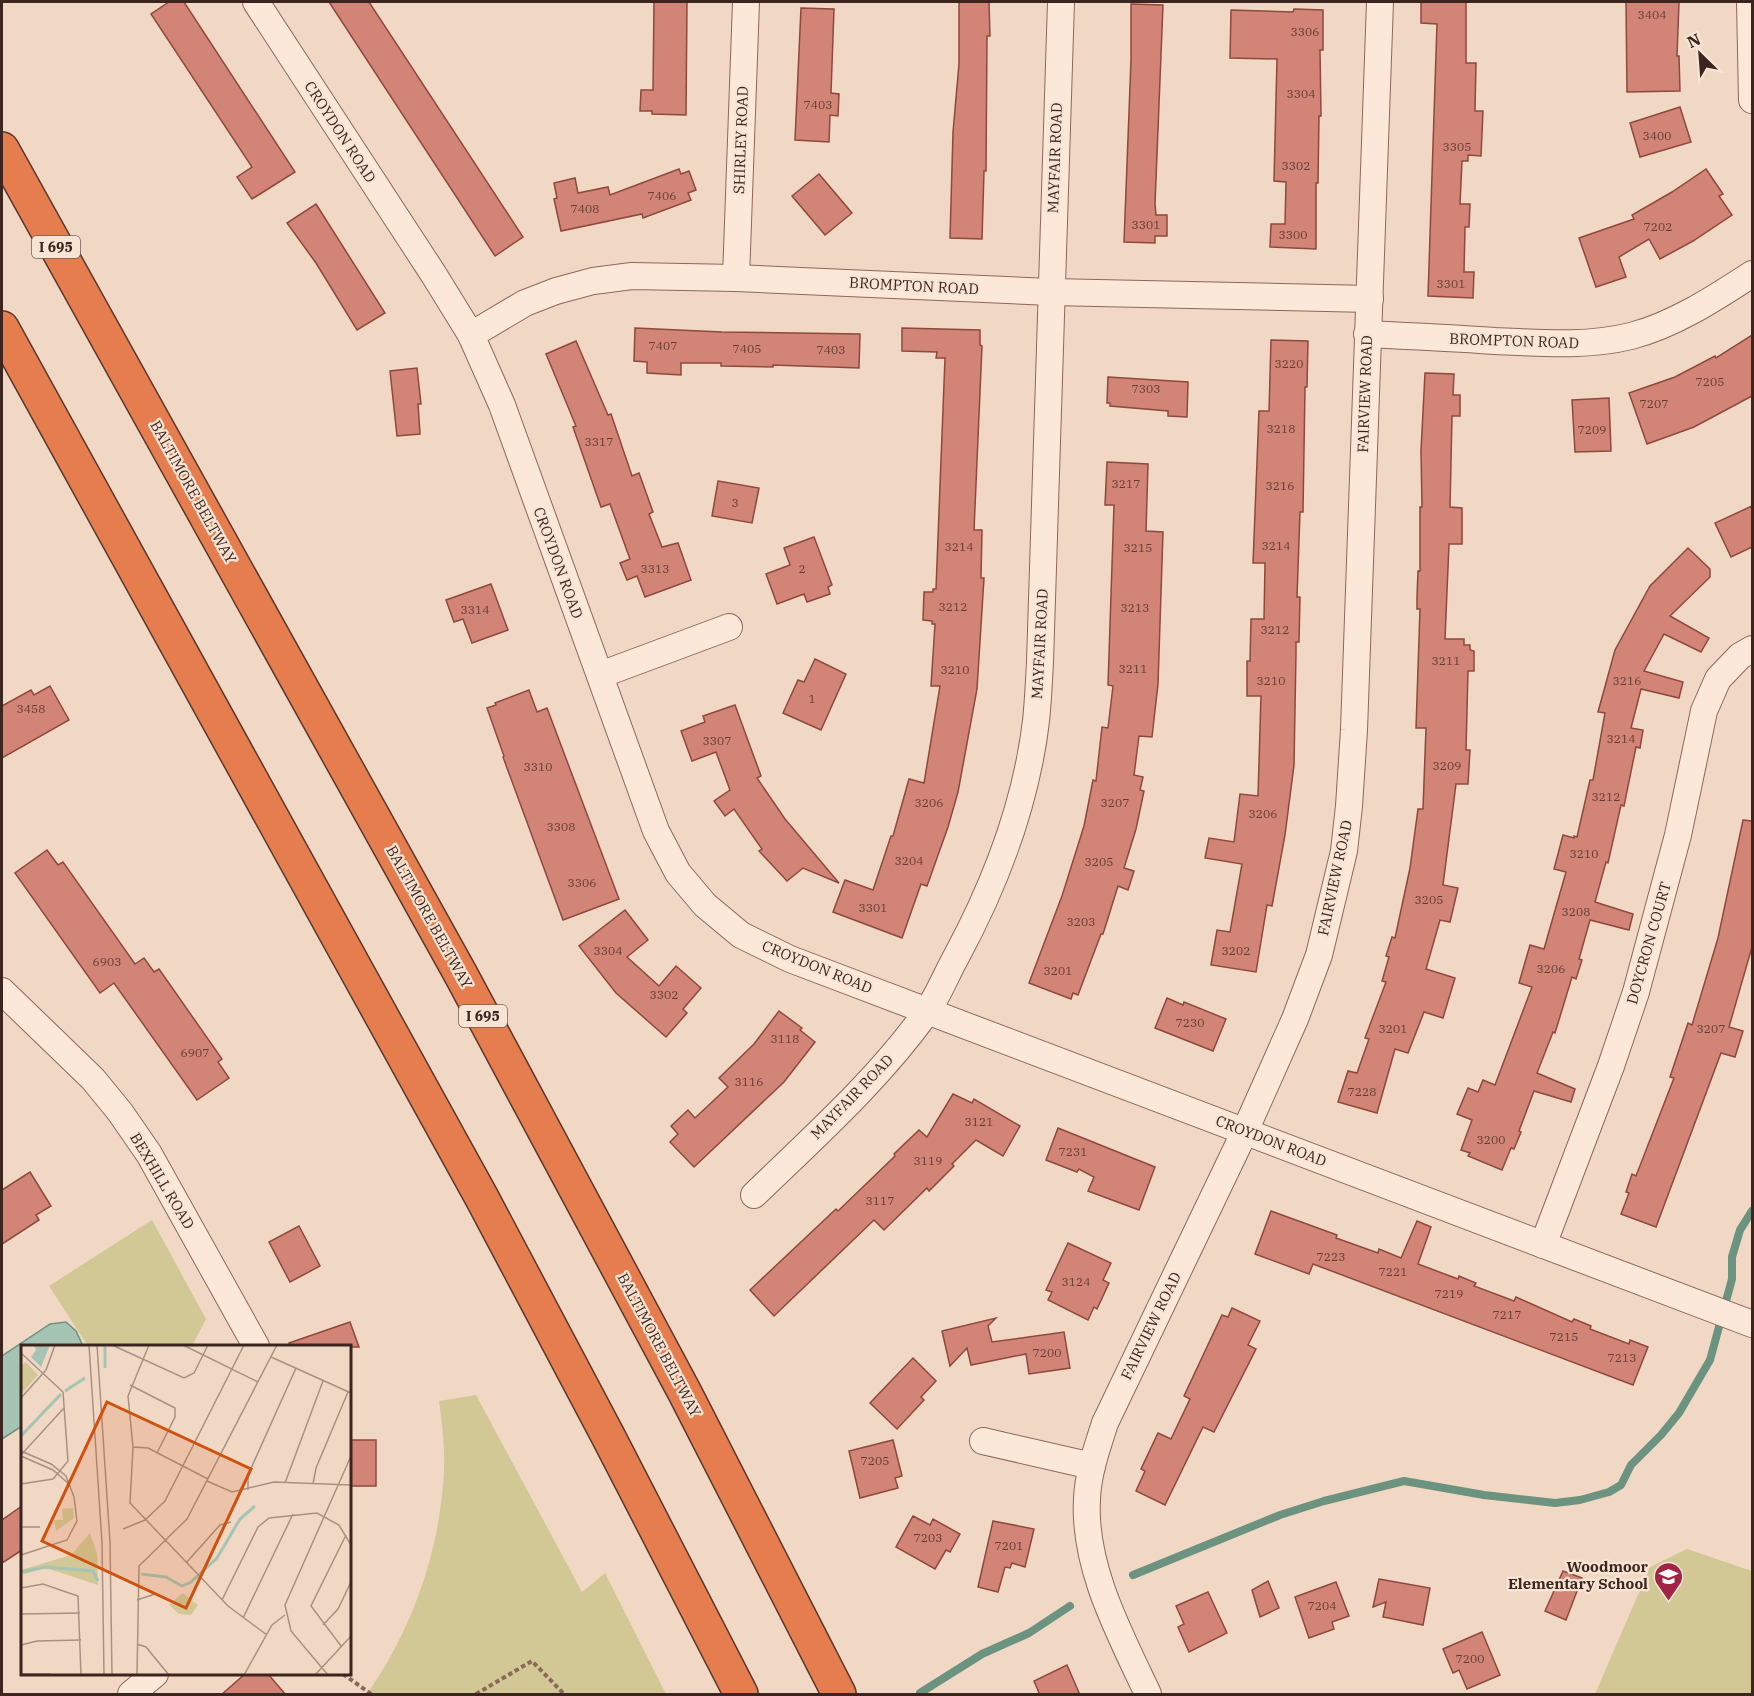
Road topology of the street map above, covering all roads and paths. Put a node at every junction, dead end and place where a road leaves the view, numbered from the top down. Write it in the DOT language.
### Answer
graph roads {
  1 [pos="256,2"];
  2 [pos="746,2"];
  3 [pos="1061,2"];
  4 [pos="1380,2"];
  5 [pos="1750,2"];
  6 [pos="1752,100"];
  7 [pos="2,149"];
  8 [pos="1752,274"];
  9 [pos="736,278"];
  10 [pos="1051,292"];
  11 [pos="1370,299"];
  12 [pos="2,328"];
  13 [pos="1367,334"];
  14 [pos="471,335"];
  15 [pos="729,627"];
  16 [pos="1752,649"];
  17 [pos="600,675"];
  18 [pos="2,991"];
  19 [pos="2,1008"];
  20 [pos="927,1011"];
  21 [pos="46,1032"];
  22 [pos="1245,1131"];
  23 [pos="754,1195"];
  24 [pos="1543,1245"];
  25 [pos="1742,1320"];
  26 [pos="254,1345"];
  27 [pos="983,1441"];
  28 [pos="1092,1466"];
  29 [pos="154,1675"];
  30 [pos="344,1675"];
  31 [pos="131,1695"];
  32 [pos="371,1695"];
  33 [pos="476,1695"];
  34 [pos="564,1695"];
  35 [pos="741,1695"];
  36 [pos="839,1695"];
  37 [pos="1148,1695"];
  1 -- 14 [label="street, CROYDON ROAD"];
  2 -- 9 [label="street, SHIRLEY ROAD"];
  3 -- 10 [label="street, MAYFAIR ROAD"];
  4 -- 11 [label="street, FAIRVIEW ROAD"];
  5 -- 6 [label="street"];
  7 -- 36 [label="highway, BALTIMORE BELTWAY / I 695"];
  8 -- 13 [label="street, BROMPTON ROAD"];
  9 -- 10 [label="street, BROMPTON ROAD"];
  9 -- 14 [label="street, BROMPTON ROAD"];
  10 -- 11 [label="street, BROMPTON ROAD"];
  10 -- 20 [label="street, MAYFAIR ROAD"];
  11 -- 13 [label="street, FAIRVIEW ROAD"];
  12 -- 35 [label="highway"];
  13 -- 22 [label="street, FAIRVIEW ROAD"];
  14 -- 17 [label="street, CROYDON ROAD"];
  15 -- 17 [label="street"];
  16 -- 24 [label="street, DOYCRON COURT"];
  17 -- 20 [label="street, CROYDON ROAD"];
  18 -- 21 [label="street, BEXHILL ROAD"];
  19 -- 21 [label="street, BEXHILL ROAD"];
  20 -- 22 [label="street, CROYDON ROAD"];
  20 -- 23 [label="street, MAYFAIR ROAD"];
  21 -- 26 [label="street, BEXHILL ROAD"];
  22 -- 24 [label="street, CROYDON ROAD"];
  22 -- 28 [label="street, FAIRVIEW ROAD"];
  24 -- 25 [label="street, CROYDON ROAD"];
  27 -- 28 [label="street"];
  28 -- 37 [label="street, FAIRVIEW ROAD"];
  29 -- 31 [label="street"];
  30 -- 32 [label="path"];
  33 -- 34 [label="path"];
}
